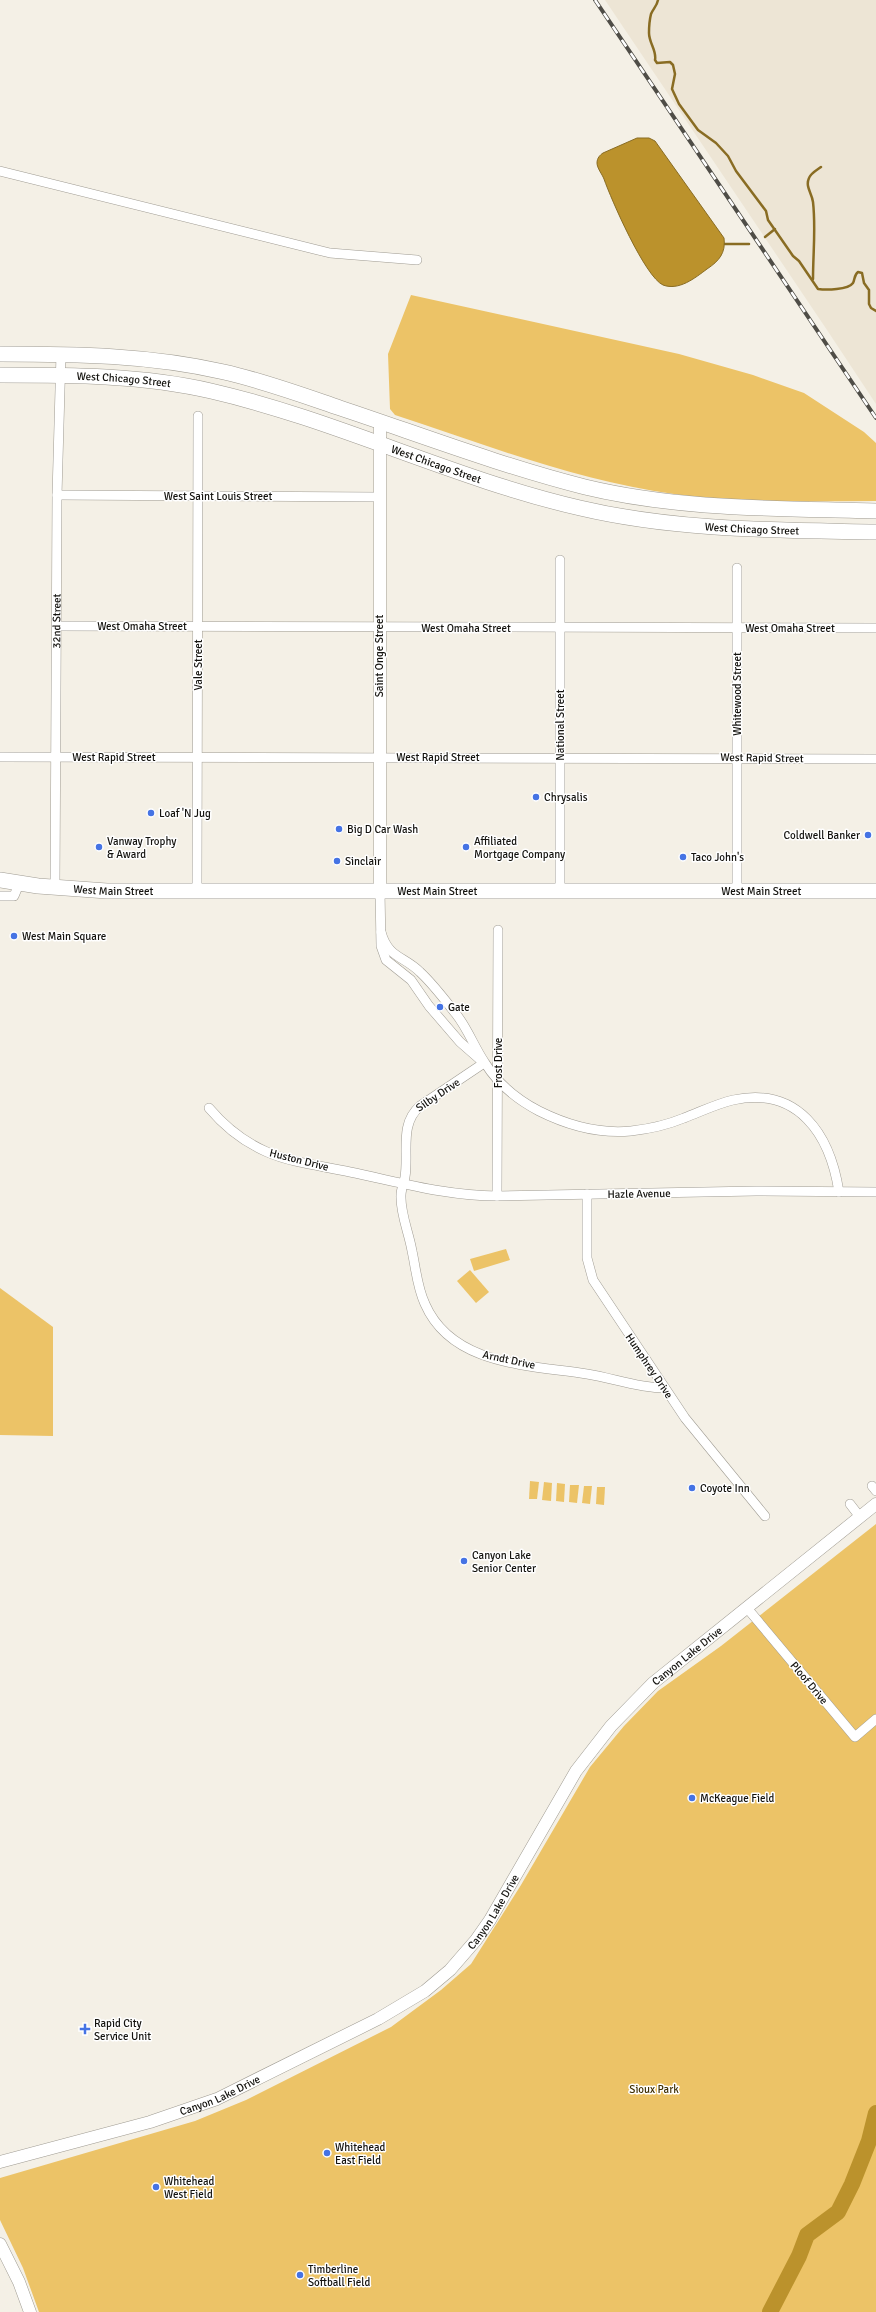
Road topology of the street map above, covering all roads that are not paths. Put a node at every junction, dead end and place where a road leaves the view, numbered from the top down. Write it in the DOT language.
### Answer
graph roads {
  1 [pos="0,171"];
  2 [pos="417,260"];
  3 [pos="0,354"];
  4 [pos="61,354"];
  5 [pos="152,359"];
  6 [pos="0,369"];
  7 [pos="0,375"];
  8 [pos="61,375"];
  9 [pos="222,394"];
  10 [pos="198,416"];
  11 [pos="380,421"];
  12 [pos="379,444"];
  13 [pos="526,470"];
  14 [pos="57,495"];
  15 [pos="198,496"];
  16 [pos="379,497"];
  17 [pos="876,510"];
  18 [pos="876,532"];
  19 [pos="560,560"];
  20 [pos="738,568"];
  21 [pos="57,626"];
  22 [pos="198,627"];
  23 [pos="379,627"];
  24 [pos="561,628"];
  25 [pos="737,628"];
  26 [pos="876,628"];
  27 [pos="0,757"];
  28 [pos="56,757"];
  29 [pos="379,757"];
  30 [pos="560,757"];
  31 [pos="198,758"];
  32 [pos="738,758"];
  33 [pos="876,759"];
  34 [pos="0,880"];
  35 [pos="19,884"];
  36 [pos="55,888"];
  37 [pos="197,890"];
  38 [pos="380,891"];
  39 [pos="560,891"];
  40 [pos="737,891"];
  41 [pos="876,891"];
  42 [pos="0,896"];
  43 [pos="498,930"];
  44 [pos="381,932"];
  45 [pos="484,1063"];
  46 [pos="498,1079"];
  47 [pos="209,1108"];
  48 [pos="403,1185"];
  49 [pos="839,1192"];
  50 [pos="876,1192"];
  51 [pos="587,1194"];
  52 [pos="497,1196"];
  53 [pos="664,1388"];
  54 [pos="850,1504"];
  55 [pos="876,1504"];
  56 [pos="765,1516"];
  57 [pos="860,1517"];
  58 [pos="747,1608"];
  59 [pos="876,1719"];
  60 [pos="0,2162"];
  61 [pos="0,2244"];
  62 [pos="30,2312"];
  1 -- 2 [label="street"];
  3 -- 4 [label="main road, West Chicago Street"];
  4 -- 5 [label="main road, West Chicago Street"];
  4 -- 6 [label="main road"];
  4 -- 8 [label="street, 32nd Street"];
  5 -- 8 [label="main road"];
  5 -- 11 [label="main road, West Chicago Street"];
  7 -- 8 [label="main road, West Chicago Street"];
  8 -- 9 [label="main road, West Chicago Street"];
  8 -- 14 [label="street, 32nd Street"];
  9 -- 11 [label="main road"];
  9 -- 12 [label="main road, West Chicago Street"];
  10 -- 15 [label="street, Vale Street"];
  11 -- 12 [label="street, Saint Onge Street"];
  11 -- 13 [label="main road, West Chicago Street"];
  12 -- 13 [label="main road"];
  12 -- 16 [label="street, Saint Onge Street"];
  12 -- 18 [label="main road, West Chicago Street"];
  13 -- 17 [label="main road, West Chicago Street"];
  14 -- 15 [label="street, West Saint Louis Street"];
  14 -- 21 [label="street, 32nd Street"];
  15 -- 16 [label="street, West Saint Louis Street"];
  15 -- 22 [label="street, Vale Street"];
  16 -- 23 [label="street, Saint Onge Street"];
  19 -- 24 [label="street, National Street"];
  20 -- 25 [label="street, Whitewood Street"];
  21 -- 22 [label="street, West Omaha Street"];
  21 -- 28 [label="street, 32nd Street"];
  22 -- 23 [label="street, West Omaha Street"];
  22 -- 31 [label="street, Vale Street"];
  23 -- 24 [label="street, West Omaha Street"];
  23 -- 29 [label="street, Saint Onge Street"];
  24 -- 25 [label="street, West Omaha Street"];
  24 -- 30 [label="street, National Street"];
  25 -- 26 [label="street, West Omaha Street"];
  25 -- 32 [label="street, Whitewood Street"];
  27 -- 28 [label="street, West Rapid Street"];
  28 -- 31 [label="street, West Rapid Street"];
  28 -- 36 [label="street, 32nd Street"];
  29 -- 30 [label="street, West Rapid Street"];
  29 -- 31 [label="street, West Rapid Street"];
  29 -- 38 [label="street, Saint Onge Street"];
  30 -- 32 [label="street, West Rapid Street"];
  30 -- 39 [label="street, National Street"];
  31 -- 37 [label="street, Vale Street"];
  32 -- 33 [label="street, West Rapid Street"];
  32 -- 40 [label="street, Whitewood Street"];
  34 -- 35 [label="main road, West Main Street"];
  35 -- 36 [label="main road, West Main Street"];
  35 -- 42 [label="street"];
  36 -- 37 [label="main road, West Main Street"];
  37 -- 38 [label="main road, West Main Street"];
  38 -- 39 [label="main road, West Main Street"];
  38 -- 44 [label="street"];
  39 -- 40 [label="main road, West Main Street"];
  40 -- 41 [label="main road, West Main Street"];
  43 -- 46 [label="street, Frost Drive"];
  44 -- 45 [label="street"];
  44 -- 45 [label="street"];
  45 -- 46 [label="street"];
  45 -- 48 [label="street, Silby Drive"];
  46 -- 49 [label="street"];
  46 -- 52 [label="street, Frost Drive"];
  47 -- 48 [label="street, Huston Drive"];
  48 -- 52 [label="street, Hazle Avenue"];
  48 -- 53 [label="street, Arndt Drive"];
  49 -- 50 [label="street, Hazle Avenue"];
  49 -- 51 [label="street, Hazle Avenue"];
  51 -- 52 [label="street, Hazle Avenue"];
  51 -- 53 [label="street, Humphrey Drive"];
  53 -- 56 [label="street, Humphrey Drive"];
  54 -- 57 [label="street"];
  55 -- 57 [label="street, Canyon Lake Drive"];
  57 -- 58 [label="street, Canyon Lake Drive"];
  58 -- 59 [label="street, Ploof Drive"];
  58 -- 60 [label="street, Canyon Lake Drive"];
  61 -- 62 [label="street"];
}
